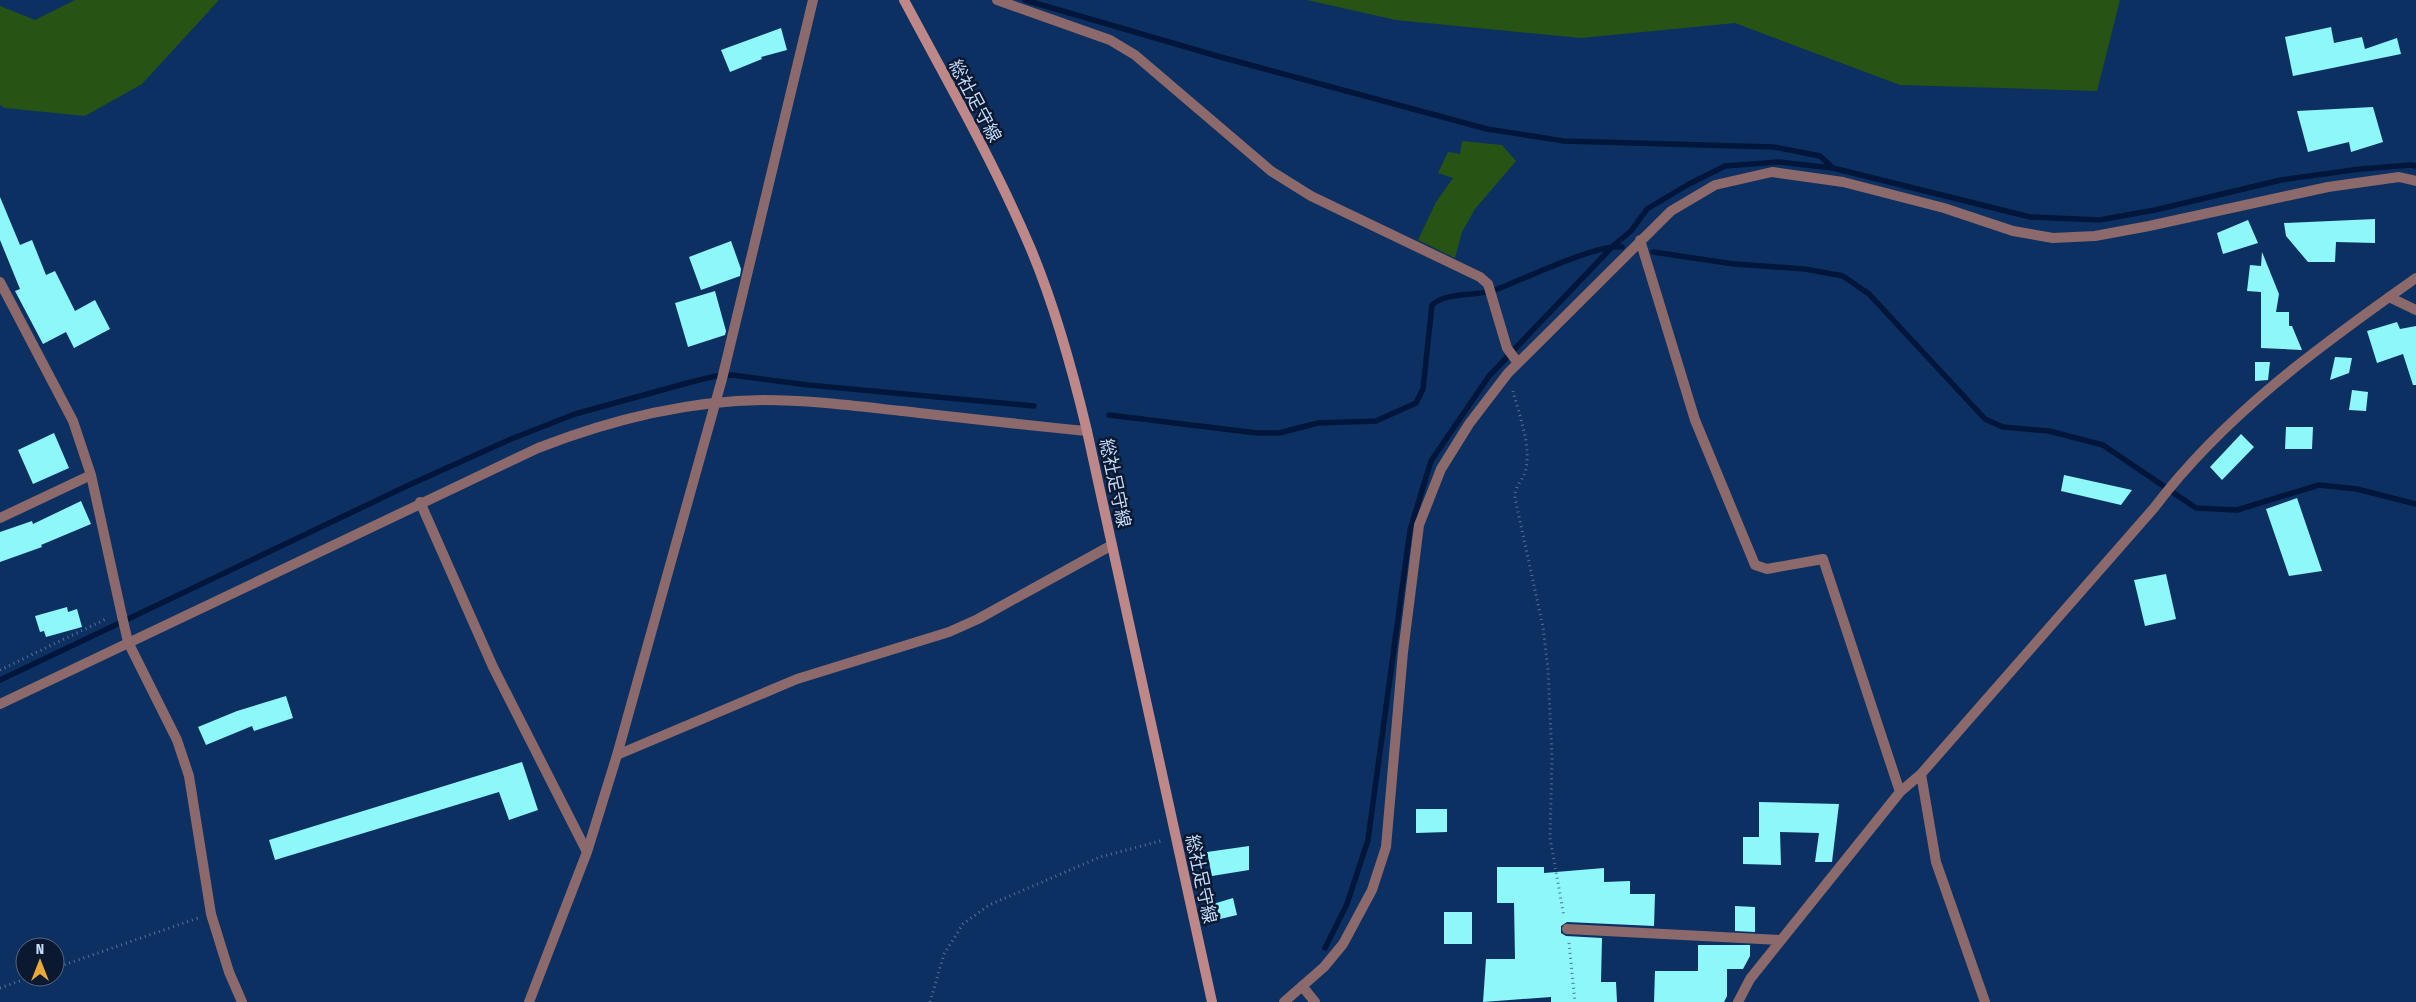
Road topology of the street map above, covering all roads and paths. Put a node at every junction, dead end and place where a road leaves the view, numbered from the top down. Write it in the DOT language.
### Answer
graph roads {
  1 [pos="812,0"];
  2 [pos="904,0"];
  3 [pos="998,0"];
  4 [pos="2416,181"];
  5 [pos="1640,240"];
  6 [pos="2416,278"];
  7 [pos="0,282"];
  8 [pos="2389,297"];
  9 [pos="2416,310"];
  10 [pos="1516,360"];
  11 [pos="1508,374"];
  12 [pos="715,404"];
  13 [pos="1087,431"];
  14 [pos="92,475"];
  15 [pos="420,502"];
  16 [pos="0,518"];
  17 [pos="1112,545"];
  18 [pos="122,614"];
  19 [pos="128,642"];
  20 [pos="0,670"];
  21 [pos="0,704"];
  22 [pos="618,755"];
  23 [pos="1921,774"];
  24 [pos="1900,792"];
  25 [pos="1175,837"];
  26 [pos="587,852"];
  27 [pos="211,914"];
  28 [pos="1567,928"];
  29 [pos="1780,940"];
  30 [pos="65,965"];
  31 [pos="15,983"];
  32 [pos="1302,986"];
  33 [pos="0,988"];
  34 [pos="242,1002"];
  35 [pos="528,1002"];
  36 [pos="930,1002"];
  37 [pos="1212,1002"];
  38 [pos="1284,1002"];
  39 [pos="1315,1002"];
  40 [pos="1575,1002"];
  41 [pos="1738,1002"];
  42 [pos="1985,1002"];
  1 -- 12 [label="street"];
  2 -- 13 [label="main road, 総社足守線"];
  3 -- 10 [label="street"];
  4 -- 5 [label="street"];
  5 -- 10 [label="street"];
  5 -- 24 [label="street"];
  6 -- 8 [label="street"];
  7 -- 14 [label="street"];
  8 -- 9 [label="street"];
  8 -- 23 [label="street"];
  10 -- 11 [label="street"];
  11 -- 28 [label="path"];
  11 -- 32 [label="street"];
  12 -- 13 [label="street"];
  12 -- 15 [label="street"];
  12 -- 22 [label="street"];
  13 -- 17 [label="main road, 総社足守線"];
  14 -- 16 [label="street"];
  14 -- 18 [label="street"];
  15 -- 19 [label="street"];
  15 -- 26 [label="street"];
  17 -- 22 [label="street"];
  17 -- 25 [label="main road, 総社足守線"];
  18 -- 19 [label="street"];
  18 -- 20 [label="path"];
  19 -- 21 [label="street"];
  19 -- 27 [label="street"];
  22 -- 26 [label="street"];
  23 -- 24 [label="street"];
  23 -- 42 [label="street"];
  24 -- 29 [label="street"];
  25 -- 36 [label="path"];
  25 -- 37 [label="main road, 総社足守線"];
  26 -- 35 [label="street"];
  27 -- 30 [label="path"];
  27 -- 34 [label="street"];
  28 -- 29 [label="street"];
  28 -- 40 [label="path"];
  29 -- 41 [label="street"];
  31 -- 33 [label="path"];
  32 -- 38 [label="street"];
  32 -- 39 [label="street"];
}
